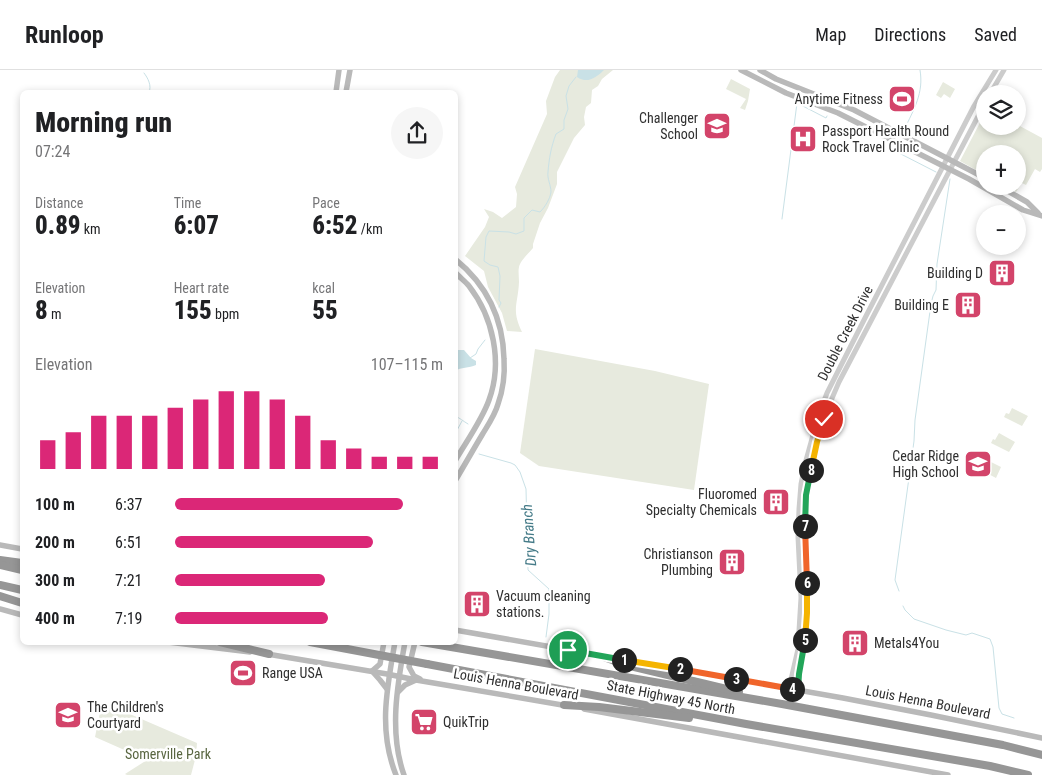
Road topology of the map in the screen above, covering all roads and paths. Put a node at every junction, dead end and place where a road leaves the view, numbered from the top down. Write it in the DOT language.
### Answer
graph roads {
  1 [pos="339,70"];
  2 [pos="350,70"];
  3 [pos="741,70"];
  4 [pos="760,70"];
  5 [pos="996,70"];
  6 [pos="1004,70"];
  7 [pos="995,85"];
  8 [pos="336,90"];
  9 [pos="346,90"];
  10 [pos="976,120"];
  11 [pos="948,158"];
  12 [pos="954,161"];
  13 [pos="943,166"];
  14 [pos="950,170"];
  15 [pos="976,173"];
  16 [pos="1015,195"];
  17 [pos="1041,215"];
  18 [pos="458,262"];
  19 [pos="458,275"];
  20 [pos="458,456"];
  21 [pos="458,476"];
  22 [pos="0,545"];
  23 [pos="20,549"];
  24 [pos="3,563"];
  25 [pos="20,563"];
  26 [pos="20,569"];
  27 [pos="1,586"];
  28 [pos="20,590"];
  29 [pos="0,596"];
  30 [pos="20,602"];
  31 [pos="0,609"];
  32 [pos="20,614"];
  33 [pos="458,631"];
  34 [pos="193,645"];
  35 [pos="232,645"];
  36 [pos="326,645"];
  37 [pos="383,645"];
  38 [pos="394,645"];
  39 [pos="404,645"];
  40 [pos="414,645"];
  41 [pos="437,645"];
  42 [pos="269,654"];
  43 [pos="601,656"];
  44 [pos="372,671"];
  45 [pos="389,674"];
  46 [pos="399,677"];
  47 [pos="416,680"];
  48 [pos="426,682"];
  49 [pos="789,688"];
  50 [pos="387,689"];
  51 [pos="798,690"];
  52 [pos="398,692"];
  53 [pos="782,704"];
  54 [pos="564,706"];
  55 [pos="385,714"];
  56 [pos="746,724"];
  57 [pos="1042,738"];
  58 [pos="396,743"];
  59 [pos="1042,754"];
  60 [pos="396,775"];
  61 [pos="404,775"];
  62 [pos="948,775"];
  63 [pos="1028,775"];
  1 -- 8 [label="main road"];
  2 -- 9 [label="main road"];
  3 -- 13 [label="main road"];
  4 -- 11 [label="main road"];
  5 -- 11 [label="street, Double Creek Drive"];
  6 -- 7 [label="street"];
  10 -- 12 [label="street, Double Creek Drive"];
  11 -- 12 [label="main road"];
  11 -- 13 [label="street, Double Creek Drive"];
  12 -- 14 [label="street, Double Creek Drive"];
  12 -- 15 [label="main road"];
  13 -- 14 [label="main road"];
  13 -- 49 [label="street, Double Creek Drive"];
  14 -- 17 [label="main road"];
  14 -- 51 [label="street, Double Creek Drive"];
  16 -- 17 [label="main road"];
  18 -- 21 [label="main road"];
  19 -- 20 [label="main road"];
  22 -- 23 [label="main road"];
  24 -- 25 [label="highway"];
  24 -- 26 [label="highway"];
  27 -- 28 [label="highway"];
  29 -- 30 [label="highway"];
  31 -- 32 [label="main road"];
  33 -- 43 [label="main road, Louis Henna Boulevard"];
  34 -- 42 [label="main road, Louis Henna Boulevard"];
  35 -- 42 [label="highway"];
  36 -- 56 [label="highway, State Highway 45 North, bridge"];
  37 -- 44 [label="main road"];
  38 -- 45 [label="main road"];
  39 -- 46 [label="main road"];
  40 -- 48 [label="main road"];
  41 -- 53 [label="highway, State Highway 45 North"];
  42 -- 44 [label="main road, Louis Henna Boulevard"];
  43 -- 49 [label="main road, Louis Henna Boulevard"];
  43 -- 53 [label="highway"];
  44 -- 45 [label="main road, Louis Henna Boulevard"];
  44 -- 50 [label="main road"];
  45 -- 46 [label="main road, Louis Henna Boulevard"];
  45 -- 50 [label="main road"];
  46 -- 47 [label="main road, Louis Henna Boulevard"];
  46 -- 52 [label="main road"];
  47 -- 48 [label="main road, Louis Henna Boulevard"];
  47 -- 52 [label="main road"];
  48 -- 54 [label="main road, Louis Henna Boulevard"];
  49 -- 51 [label="main road, Louis Henna Boulevard"];
  50 -- 55 [label="main road"];
  51 -- 57 [label="main road, Louis Henna Boulevard"];
  52 -- 58 [label="main road"];
  53 -- 59 [label="highway, State Highway 45 North"];
  54 -- 56 [label="highway"];
  54 -- 62 [label="main road, Louis Henna Boulevard"];
  55 -- 58 [label="main road"];
  55 -- 60 [label="main road"];
  56 -- 63 [label="highway, State Highway 45 North"];
  58 -- 61 [label="main road"];
}
